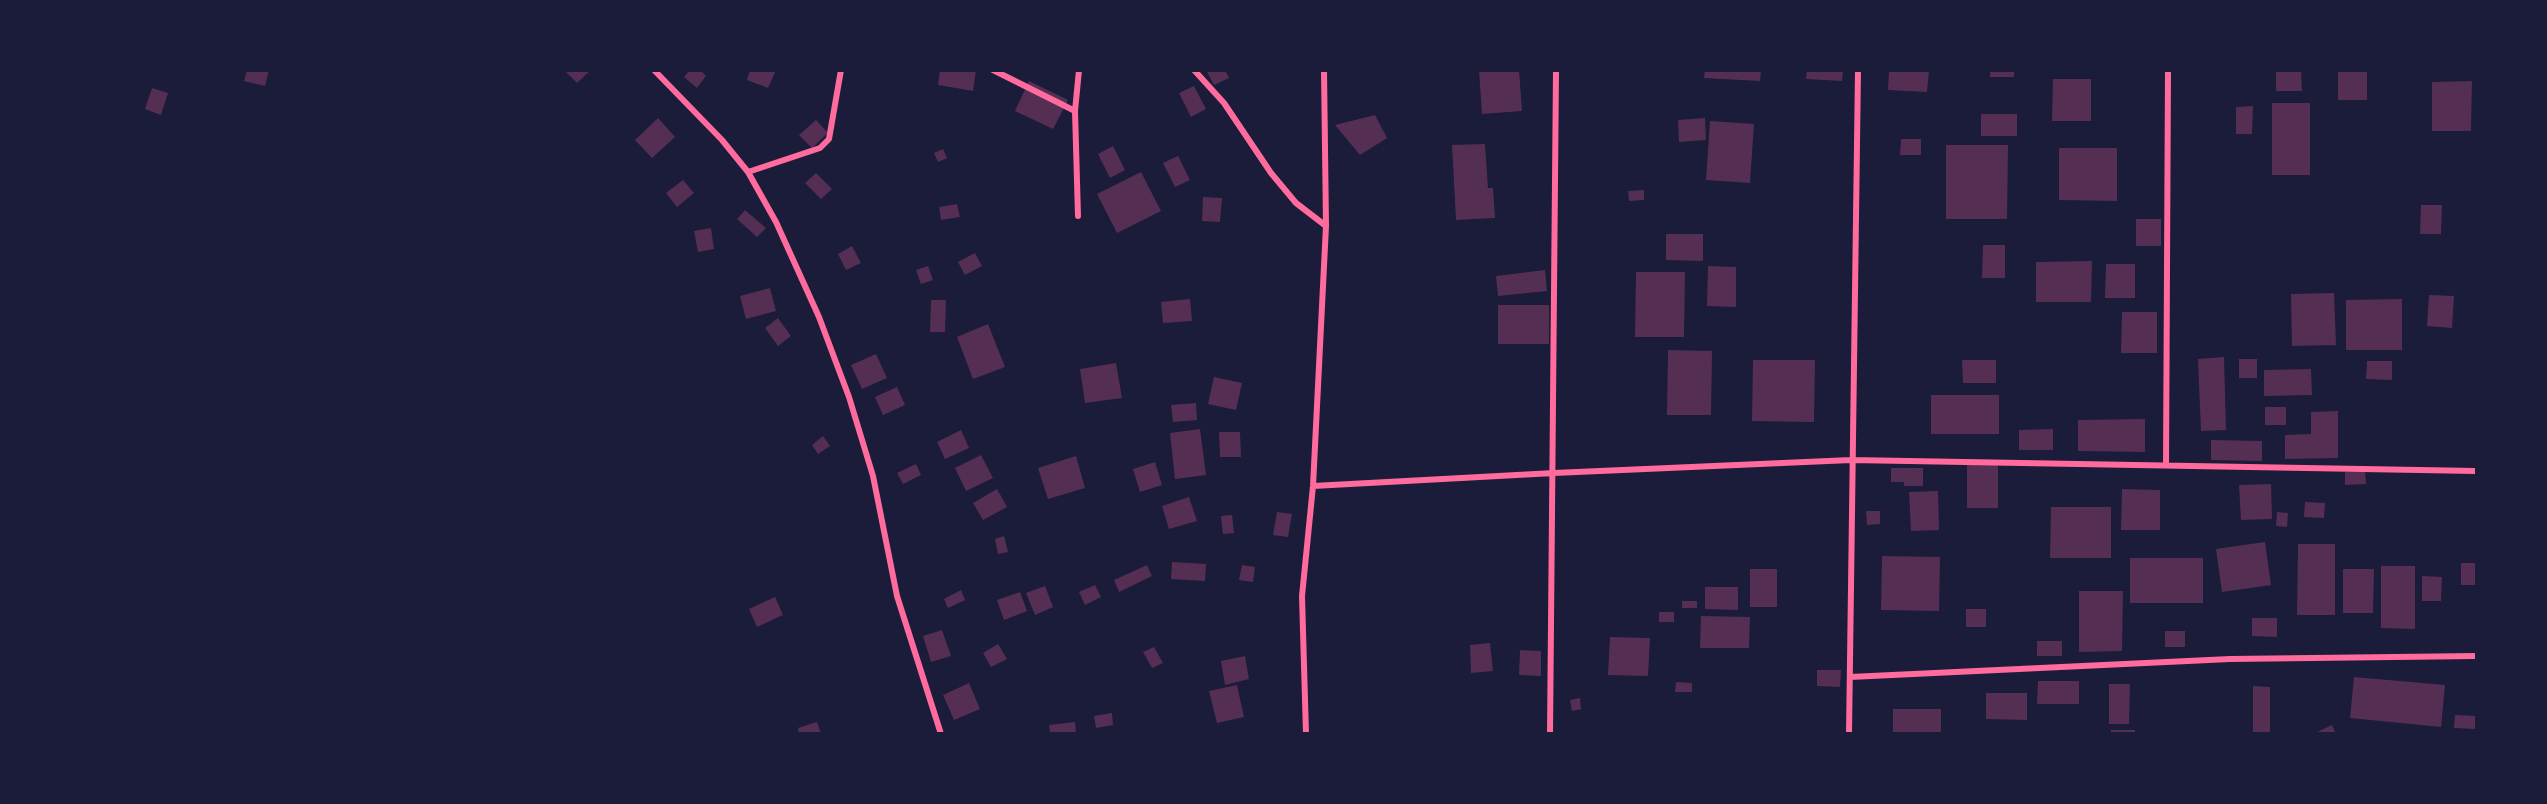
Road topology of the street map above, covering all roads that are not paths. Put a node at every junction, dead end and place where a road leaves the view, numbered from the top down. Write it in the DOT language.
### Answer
graph roads {
  1 [pos="654,70"];
  2 [pos="841,70"];
  3 [pos="993,70"];
  4 [pos="1078,70"];
  5 [pos="1194,70"];
  6 [pos="1324,70"];
  7 [pos="1556,70"];
  8 [pos="1858,70"];
  9 [pos="2168,70"];
  10 [pos="1075,111"];
  11 [pos="748,172"];
  12 [pos="1078,216"];
  13 [pos="1326,226"];
  14 [pos="1851,460"];
  15 [pos="2166,465"];
  16 [pos="2476,471"];
  17 [pos="1554,472"];
  18 [pos="1313,486"];
  19 [pos="2476,656"];
  20 [pos="1850,677"];
  21 [pos="941,734"];
  22 [pos="1305,734"];
  23 [pos="1550,734"];
  24 [pos="1849,734"];
  1 -- 11 [label="street"];
  2 -- 11 [label="street"];
  3 -- 10 [label="street"];
  4 -- 10 [label="street"];
  5 -- 13 [label="street"];
  6 -- 13 [label="street"];
  7 -- 17 [label="street"];
  8 -- 14 [label="street"];
  9 -- 15 [label="street"];
  10 -- 12 [label="street"];
  11 -- 21 [label="street"];
  13 -- 18 [label="street"];
  14 -- 15 [label="street"];
  14 -- 17 [label="street"];
  14 -- 20 [label="street"];
  15 -- 16 [label="street"];
  17 -- 18 [label="street"];
  17 -- 23 [label="street"];
  18 -- 22 [label="street"];
  19 -- 20 [label="street"];
  20 -- 24 [label="street"];
}
